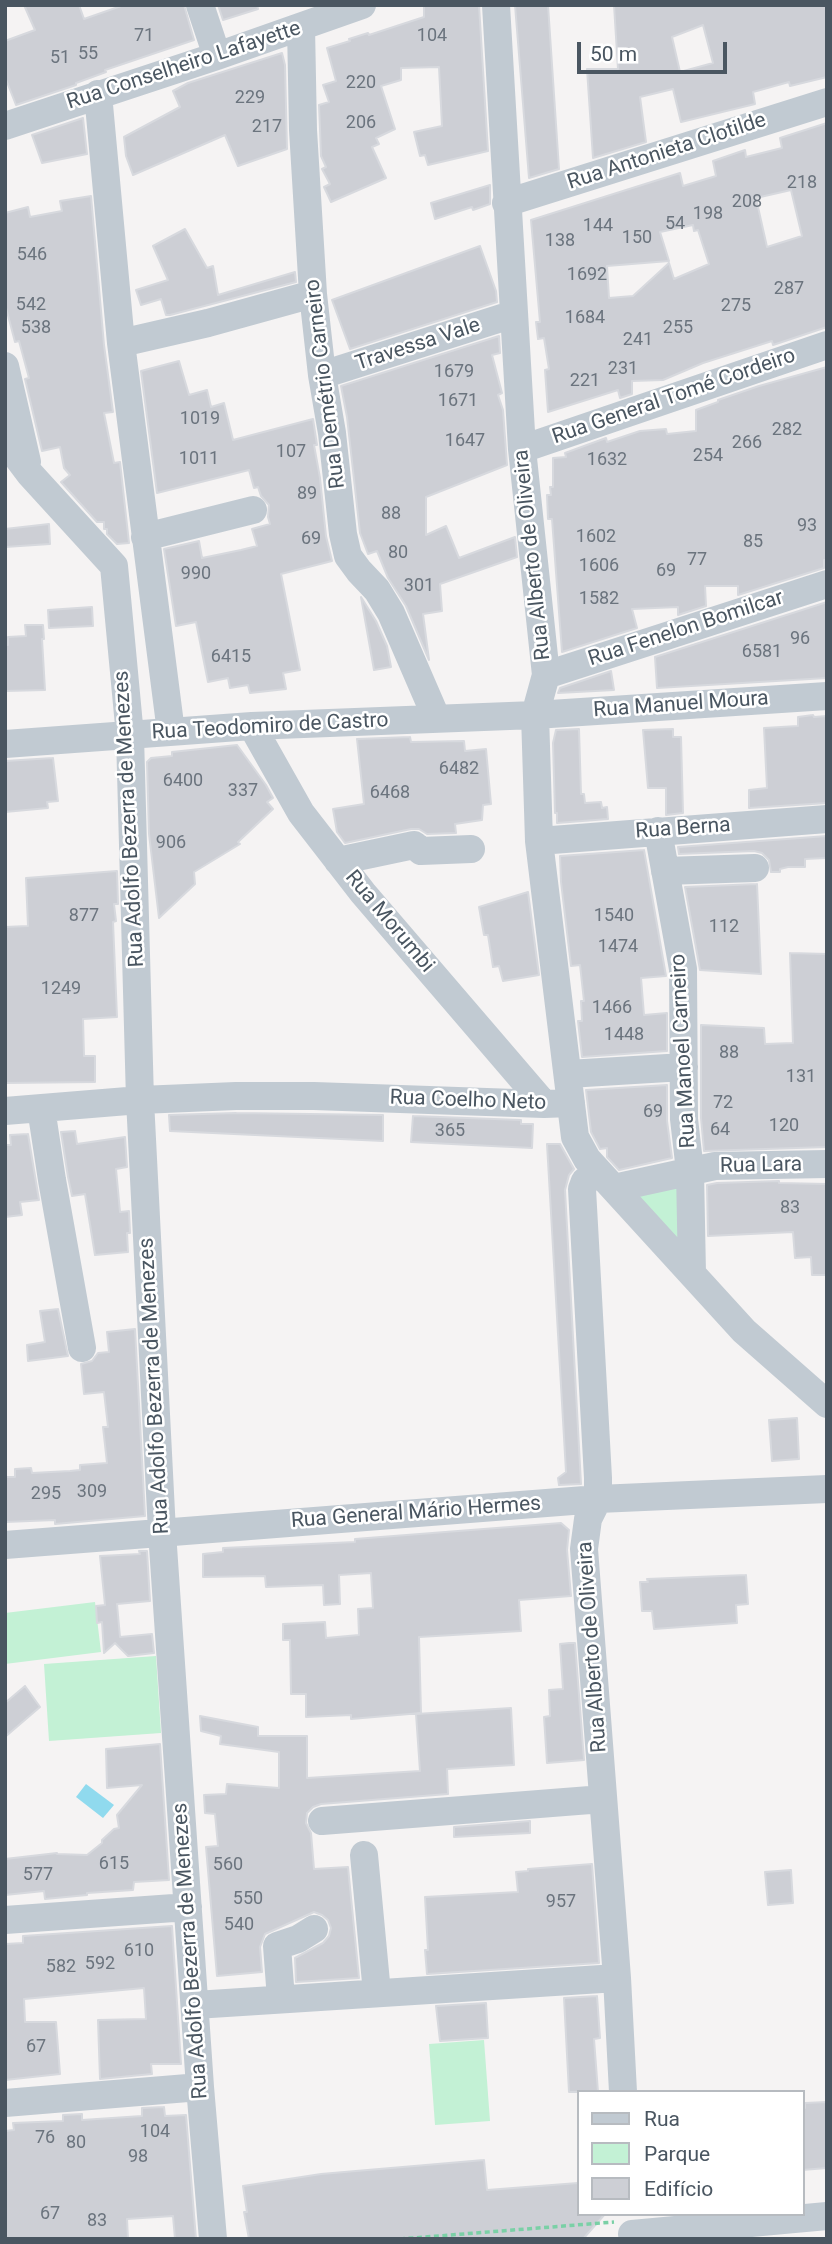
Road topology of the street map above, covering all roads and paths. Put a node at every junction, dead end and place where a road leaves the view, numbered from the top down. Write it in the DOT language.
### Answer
graph roads {
  1 [pos="200,5"];
  2 [pos="496,5"];
  3 [pos="349,7"];
  4 [pos="302,27"];
  5 [pos="217,57"];
  6 [pos="98,94"];
  7 [pos="827,102"];
  8 [pos="7,123"];
  9 [pos="506,203"];
  10 [pos="313,294"];
  11 [pos="514,314"];
  12 [pos="121,343"];
  13 [pos="827,345"];
  14 [pos="5,366"];
  15 [pos="322,375"];
  16 [pos="5,440"];
  17 [pos="522,449"];
  18 [pos="30,474"];
  19 [pos="253,510"];
  20 [pos="146,549"];
  21 [pos="114,566"];
  22 [pos="827,584"];
  23 [pos="546,675"];
  24 [pos="827,696"];
  25 [pos="535,715"];
  26 [pos="436,718"];
  27 [pos="252,726"];
  28 [pos="171,732"];
  29 [pos="130,736"];
  30 [pos="5,744"];
  31 [pos="827,819"];
  32 [pos="658,831"];
  33 [pos="540,841"];
  34 [pos="471,849"];
  35 [pos="338,861"];
  36 [pos="755,868"];
  37 [pos="665,871"];
  38 [pos="684,1067"];
  39 [pos="568,1074"];
  40 [pos="140,1100"];
  41 [pos="558,1103"];
  42 [pos="41,1108"];
  43 [pos="5,1111"];
  44 [pos="827,1164"];
  45 [pos="690,1171"];
  46 [pos="606,1180"];
  47 [pos="692,1274"];
  48 [pos="82,1348"];
  49 [pos="827,1404"];
  50 [pos="827,1489"];
  51 [pos="598,1499"];
  52 [pos="162,1532"];
  53 [pos="5,1545"];
  54 [pos="603,1799"];
  55 [pos="322,1821"];
  56 [pos="364,1855"];
  57 [pos="188,1907"];
  58 [pos="5,1920"];
  59 [pos="314,1929"];
  60 [pos="617,1978"];
  61 [pos="377,1993"];
  62 [pos="281,1999"];
  63 [pos="195,2005"];
  64 [pos="200,2087"];
  65 [pos="624,2090"];
  66 [pos="5,2103"];
  67 [pos="827,2216"];
  68 [pos="631,2227"];
  69 [pos="213,2239"];
  70 [pos="400,2239"];
  1 -- 5 [label="street"];
  2 -- 9 [label="street, Rua Alberto de Oliveira"];
  3 -- 4 [label="street, Rua Conselheiro Lafayette"];
  4 -- 5 [label="street, Rua Conselheiro Lafayette"];
  4 -- 10 [label="street, Rua Demétrio Carneiro"];
  5 -- 6 [label="street, Rua Conselheiro Lafayette"];
  6 -- 8 [label="street, Rua Conselheiro Lafayette"];
  6 -- 12 [label="street, Rua Adolfo Bezerra de Menezes"];
  7 -- 9 [label="street, Rua Antonieta Clotilde"];
  9 -- 11 [label="street, Rua Alberto de Oliveira"];
  10 -- 12 [label="street"];
  10 -- 15 [label="street, Rua Demétrio Carneiro"];
  11 -- 15 [label="street, Travessa Vale"];
  11 -- 17 [label="street, Rua Alberto de Oliveira"];
  12 -- 20 [label="street, Rua Adolfo Bezerra de Menezes"];
  13 -- 17 [label="street, Rua General Tomé Cordeiro"];
  14 -- 18 [label="street"];
  15 -- 26 [label="street, Rua Demétrio Carneiro"];
  16 -- 18 [label="street"];
  17 -- 23 [label="street, Rua Alberto de Oliveira"];
  18 -- 21 [label="street"];
  19 -- 20 [label="street"];
  20 -- 21 [label="street"];
  20 -- 28 [label="street, Rua Adolfo Bezerra de Menezes"];
  21 -- 29 [label="street, Rua Adolfo Bezerra de Menezes"];
  22 -- 23 [label="street, Rua Fenelon Bomilcar"];
  23 -- 25 [label="street, Rua Alberto de Oliveira"];
  24 -- 25 [label="street, Rua Manuel Moura"];
  25 -- 26 [label="street, Rua Teodomiro de Castro"];
  25 -- 33 [label="street, Rua Alberto de Oliveira"];
  26 -- 27 [label="street, Rua Teodomiro de Castro"];
  27 -- 28 [label="street, Rua Teodomiro de Castro"];
  27 -- 35 [label="street, Rua Morumbi"];
  28 -- 29 [label="street, Rua Teodomiro de Castro"];
  29 -- 30 [label="street, Rua Teodomiro de Castro"];
  29 -- 40 [label="street, Rua Adolfo Bezerra de Menezes"];
  31 -- 32 [label="street, Rua Berna"];
  32 -- 33 [label="street, Rua Berna"];
  32 -- 37 [label="street, Rua Manoel Carneiro"];
  33 -- 39 [label="street, Rua Alberto de Oliveira"];
  34 -- 35 [label="street"];
  35 -- 41 [label="street, Rua Morumbi"];
  36 -- 37 [label="street"];
  37 -- 38 [label="street, Rua Manoel Carneiro"];
  38 -- 39 [label="street"];
  38 -- 45 [label="street, Rua Manoel Carneiro"];
  39 -- 41 [label="street, Rua Alberto de Oliveira"];
  40 -- 41 [label="street, Rua Coelho Neto"];
  40 -- 42 [label="street, Rua Coelho Neto"];
  40 -- 52 [label="street, Rua Adolfo Bezerra de Menezes"];
  41 -- 46 [label="street, Rua Coelho Neto"];
  42 -- 43 [label="street, Rua Coelho Neto"];
  42 -- 48 [label="street"];
  44 -- 45 [label="street, Rua Lara"];
  45 -- 46 [label="street, Rua Lara"];
  45 -- 47 [label="street, Rua Manoel Carneiro"];
  46 -- 47 [label="street, Rua Coelho Neto"];
  46 -- 51 [label="street, Rua Alberto de Oliveira"];
  47 -- 49 [label="street, Rua Coelho Neto"];
  50 -- 51 [label="street, Rua General Mário Hermes"];
  51 -- 52 [label="street, Rua General Mário Hermes"];
  51 -- 54 [label="street, Rua Alberto de Oliveira"];
  52 -- 53 [label="street, Rua General Mário Hermes"];
  52 -- 57 [label="street, Rua Adolfo Bezerra de Menezes"];
  54 -- 55 [label="street"];
  54 -- 60 [label="street, Rua Alberto de Oliveira"];
  56 -- 61 [label="street"];
  57 -- 58 [label="street"];
  57 -- 63 [label="street, Rua Adolfo Bezerra de Menezes"];
  59 -- 62 [label="street"];
  60 -- 61 [label="street"];
  60 -- 65 [label="street, Rua Alberto de Oliveira"];
  61 -- 62 [label="street"];
  62 -- 63 [label="street"];
  63 -- 64 [label="street, Rua Adolfo Bezerra de Menezes"];
  64 -- 66 [label="street"];
  64 -- 69 [label="street, Rua Adolfo Bezerra de Menezes"];
  67 -- 68 [label="street"];
  68 -- 70 [label="path"];
}
